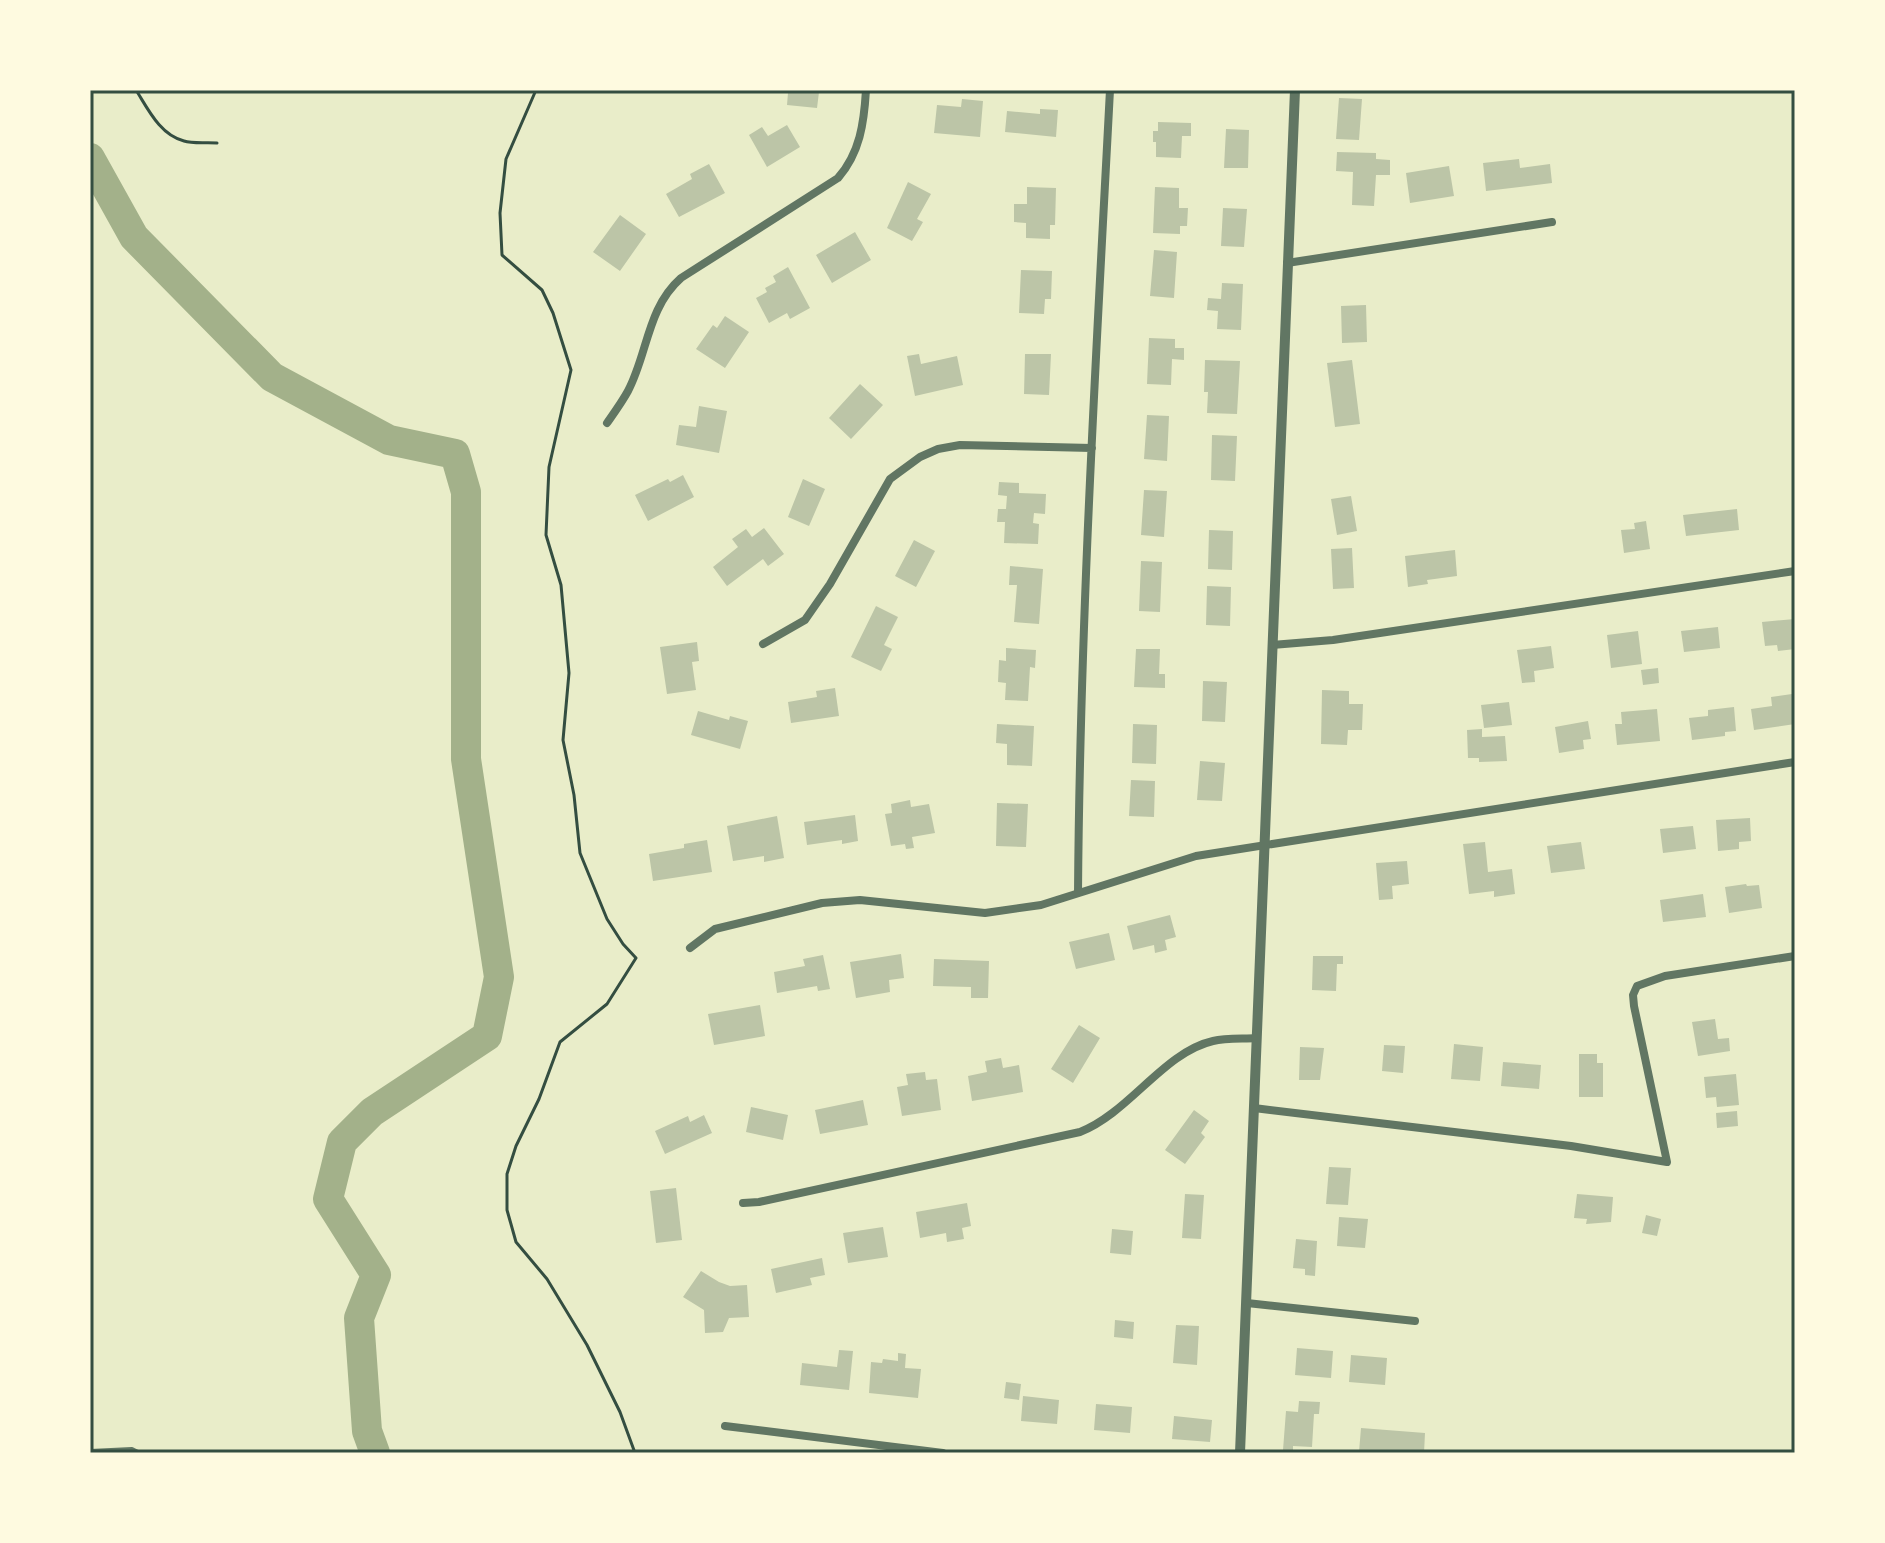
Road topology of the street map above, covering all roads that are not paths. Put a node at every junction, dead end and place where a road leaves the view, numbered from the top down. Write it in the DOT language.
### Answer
graph roads {
  1 [pos="866,90"];
  2 [pos="1110,90"];
  3 [pos="1295,90"];
  4 [pos="1552,222"];
  5 [pos="1287,263"];
  6 [pos="607,423"];
  7 [pos="1092,448"];
  8 [pos="1795,571"];
  9 [pos="763,644"];
  10 [pos="1272,645"];
  11 [pos="1795,762"];
  12 [pos="1264,846"];
  13 [pos="1078,893"];
  14 [pos="690,948"];
  15 [pos="1795,956"];
  16 [pos="1257,1038"];
  17 [pos="1254,1108"];
  18 [pos="743,1203"];
  19 [pos="1247,1303"];
  20 [pos="1415,1321"];
  21 [pos="725,1426"];
  22 [pos="90,1451"];
  23 [pos="140,1453"];
  24 [pos="943,1453"];
  25 [pos="1240,1453"];
  1 -- 6 [label="street"];
  2 -- 7 [label="street"];
  3 -- 5 [label="street"];
  4 -- 5 [label="street"];
  5 -- 10 [label="street"];
  7 -- 9 [label="street"];
  7 -- 13 [label="street"];
  8 -- 10 [label="street"];
  10 -- 12 [label="street"];
  11 -- 12 [label="street"];
  12 -- 13 [label="street"];
  12 -- 16 [label="street"];
  13 -- 14 [label="street"];
  15 -- 17 [label="street"];
  16 -- 17 [label="street"];
  16 -- 18 [label="street"];
  17 -- 19 [label="street"];
  19 -- 20 [label="street"];
  19 -- 25 [label="street"];
  21 -- 24 [label="street"];
  22 -- 23 [label="lane"];
}
